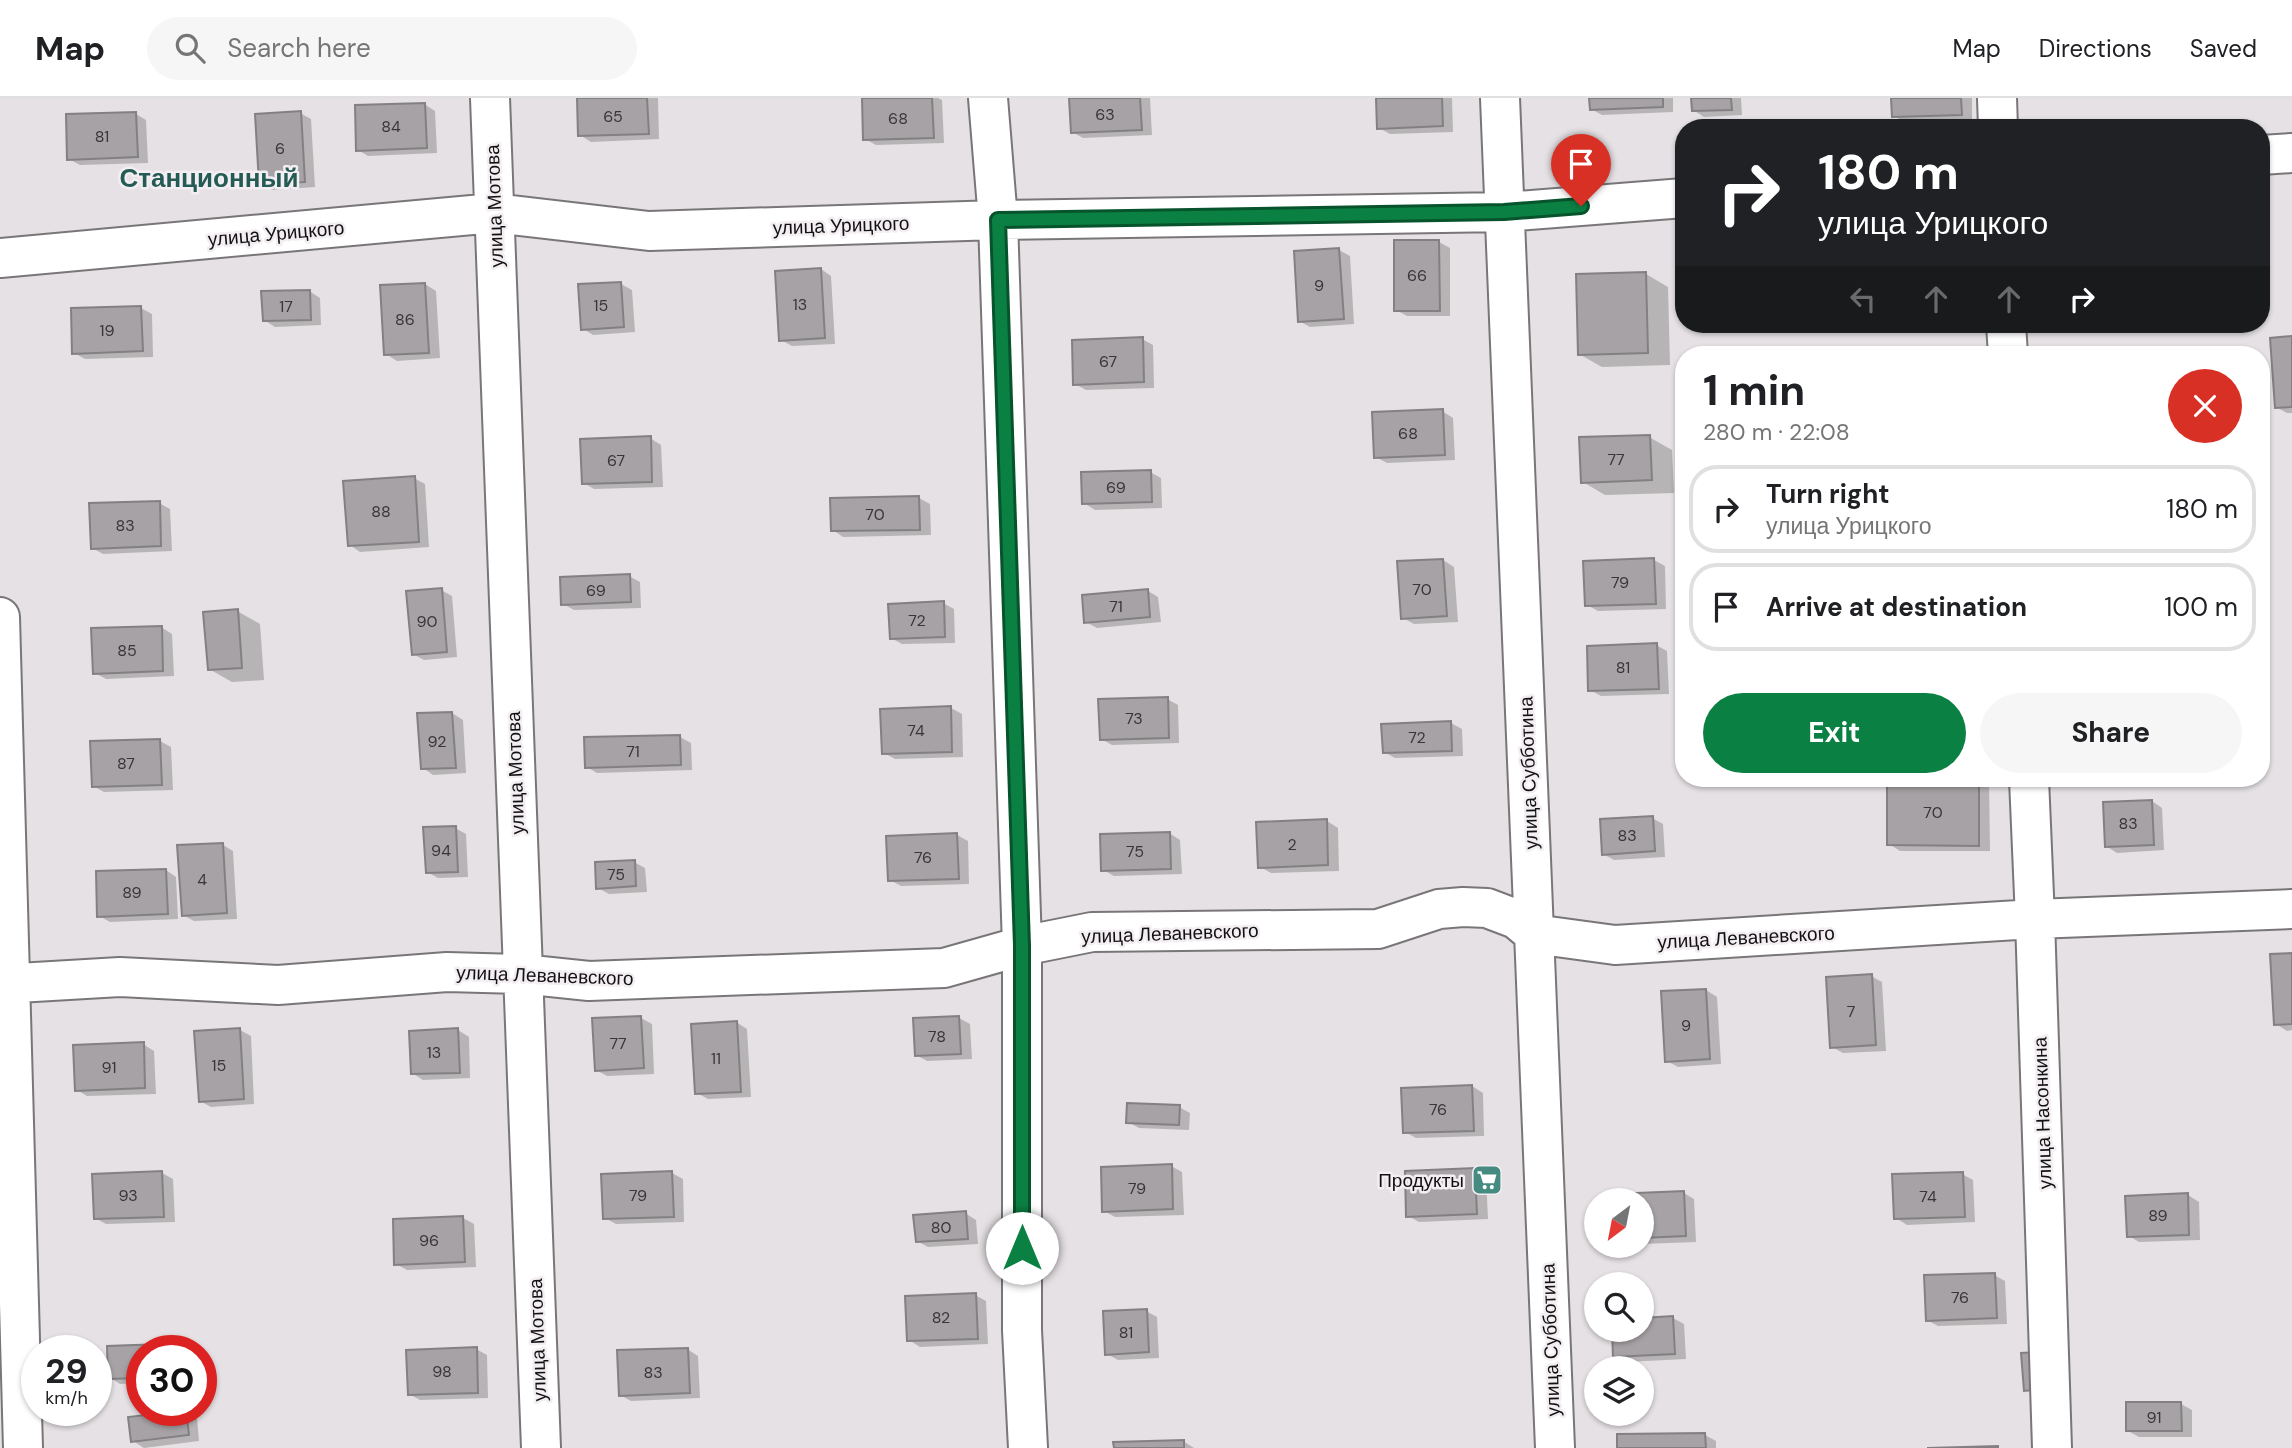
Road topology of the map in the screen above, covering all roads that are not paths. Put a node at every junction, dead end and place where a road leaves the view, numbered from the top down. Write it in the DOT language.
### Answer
graph roads {
  1 [pos="491,98"];
  2 [pos="988,98"];
  3 [pos="1500,98"];
  4 [pos="1997,98"];
  5 [pos="1998,119"];
  6 [pos="2292,153"];
  7 [pos="2270,154"];
  8 [pos="1675,199"];
  9 [pos="1504,212"];
  10 [pos="494,214"];
  11 [pos="998,220"];
  12 [pos="0,258"];
  13 [pos="0,617"];
  14 [pos="2029,787"];
  15 [pos="2292,909"];
  16 [pos="2035,919"];
  17 [pos="1534,934"];
  18 [pos="1022,946"];
  19 [pos="522,974"];
  20 [pos="6,983"];
  21 [pos="23,1448"];
  22 [pos="541,1448"];
  23 [pos="1028,1448"];
  24 [pos="1555,1448"];
  25 [pos="2052,1448"];
  1 -- 10 [label="street, улица Мотова"];
  2 -- 11 [label="street"];
  3 -- 9 [label="street, улица Субботина"];
  4 -- 5 [label="street"];
  6 -- 7 [label="street"];
  8 -- 9 [label="street, улица Урицкого"];
  9 -- 11 [label="street, улица Урицкого"];
  9 -- 17 [label="street, улица Субботина"];
  10 -- 11 [label="street, улица Урицкого"];
  10 -- 12 [label="street, улица Урицкого"];
  10 -- 19 [label="street, улица Мотова"];
  11 -- 18 [label="street"];
  13 -- 20 [label="street"];
  14 -- 16 [label="street, улица Насонкина"];
  15 -- 16 [label="street, улица Леваневского"];
  16 -- 17 [label="street, улица Леваневского"];
  16 -- 25 [label="street, улица Насонкина"];
  17 -- 18 [label="street, улица Леваневского"];
  17 -- 24 [label="street, улица Субботина"];
  18 -- 19 [label="street, улица Леваневского"];
  18 -- 23 [label="street"];
  19 -- 20 [label="street, улица Леваневского"];
  19 -- 22 [label="street, улица Мотова"];
  20 -- 21 [label="street"];
}
